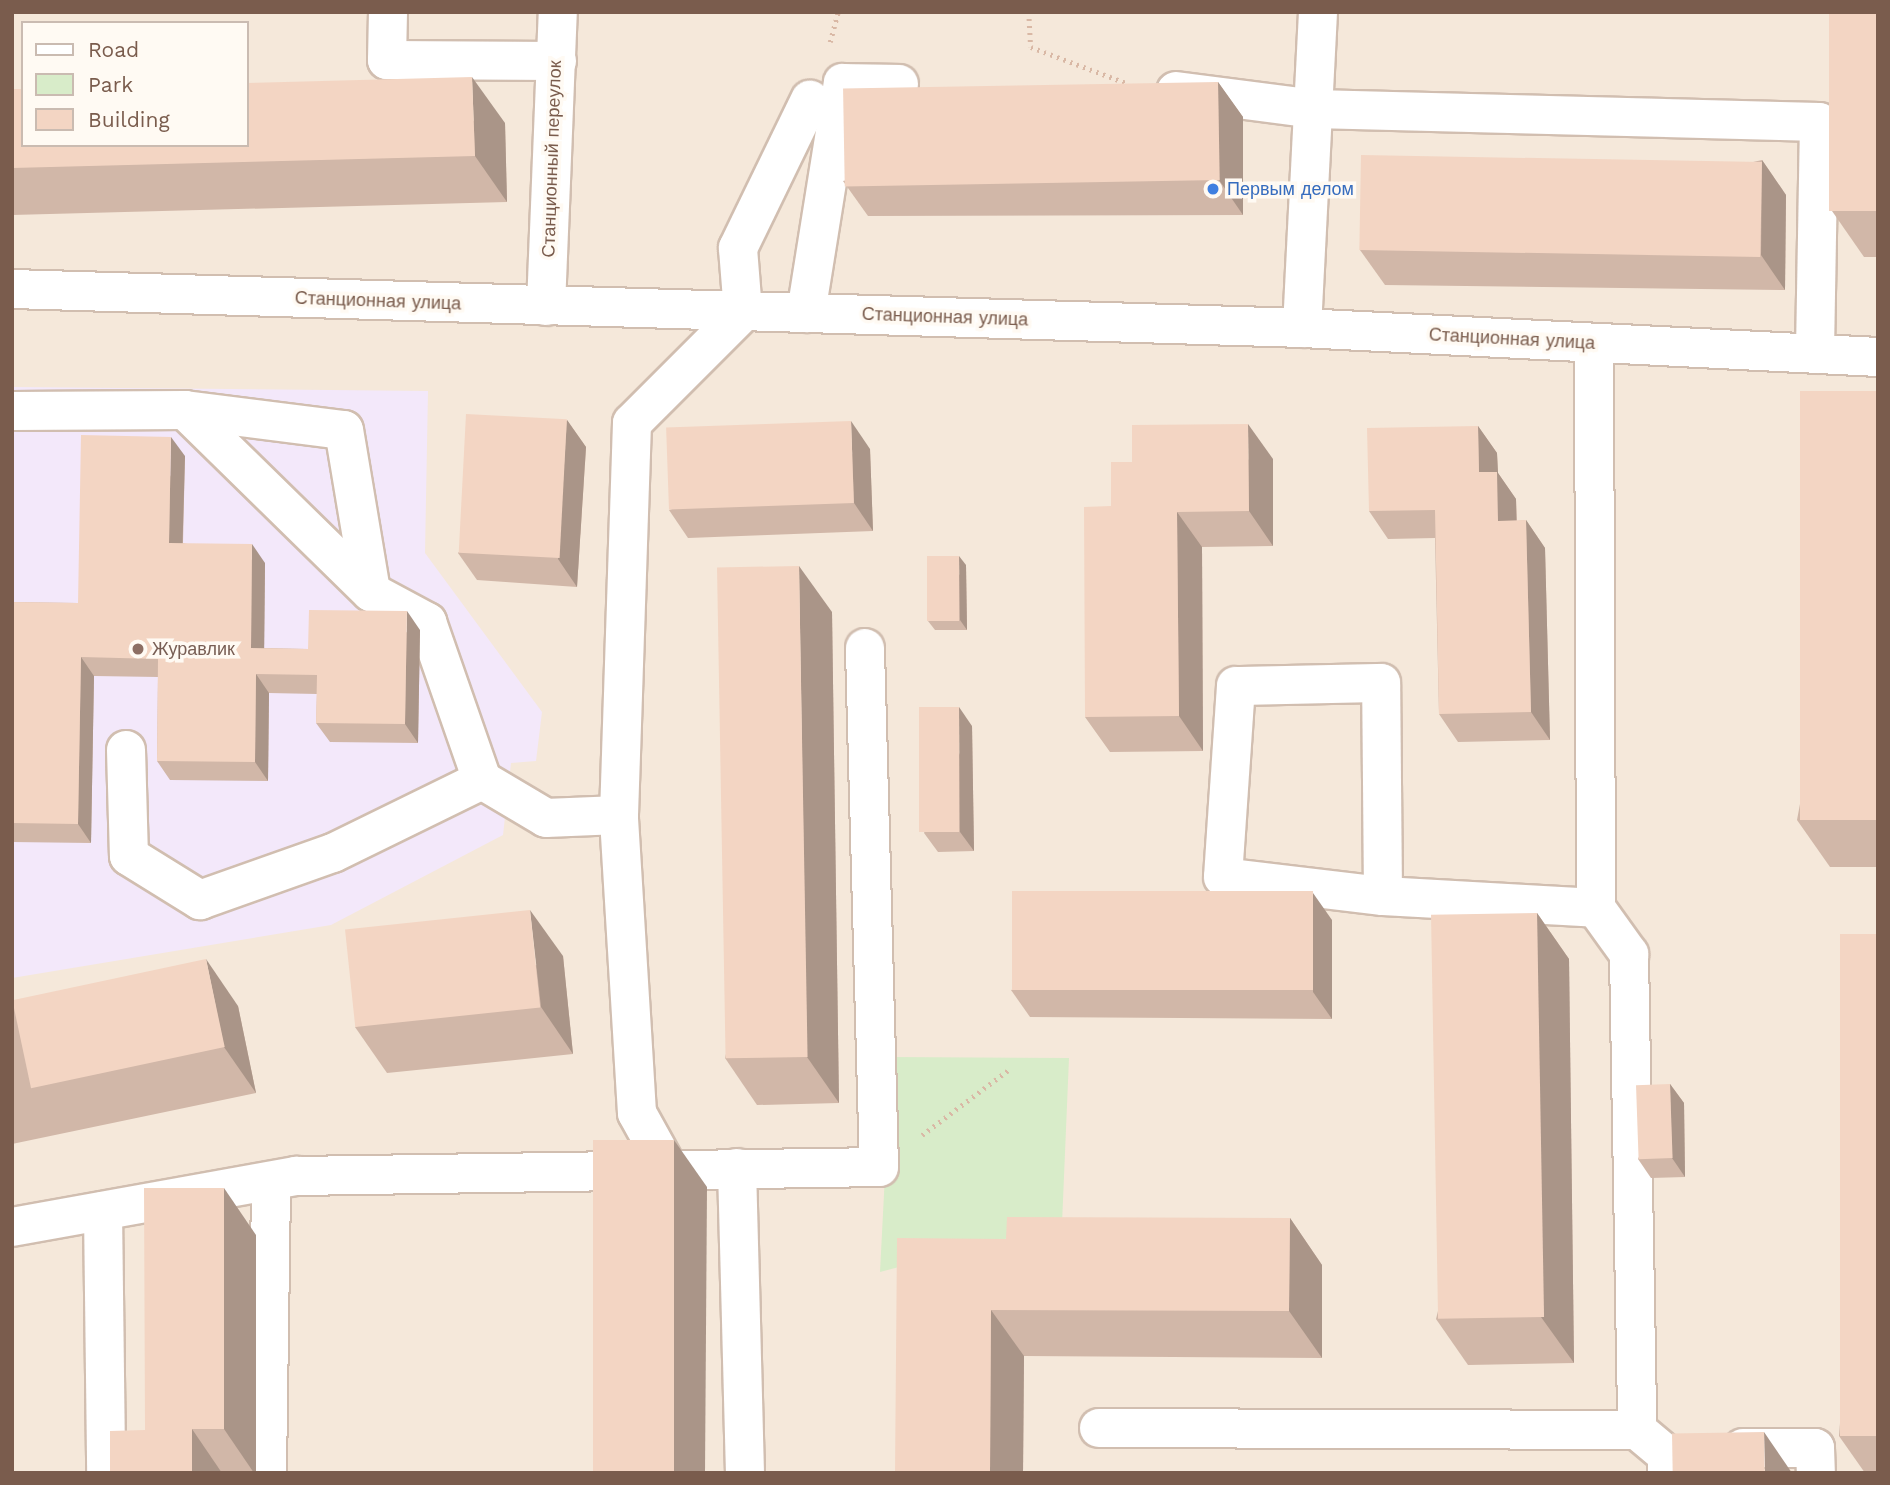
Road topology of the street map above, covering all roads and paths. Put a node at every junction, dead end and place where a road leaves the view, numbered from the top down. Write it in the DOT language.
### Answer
graph roads {
  1 [pos="388,12"];
  2 [pos="558,12"];
  3 [pos="1029,12"];
  4 [pos="1318,12"];
  5 [pos="556,61"];
  6 [pos="939,84"];
  7 [pos="1132,85"];
  8 [pos="810,100"];
  9 [pos="1314,108"];
  10 [pos="12,289"];
  11 [pos="546,306"];
  12 [pos="743,312"];
  13 [pos="806,313"];
  14 [pos="1302,328"];
  15 [pos="1594,343"];
  16 [pos="1815,354"];
  17 [pos="1878,357"];
  18 [pos="185,410"];
  19 [pos="12,411"];
  20 [pos="371,592"];
  21 [pos="865,648"];
  22 [pos="127,750"];
  23 [pos="482,780"];
  24 [pos="619,815"];
  25 [pos="1383,896"];
  26 [pos="1596,908"];
  27 [pos="1011,1068"];
  28 [pos="879,1167"];
  29 [pos="737,1168"];
  30 [pos="668,1169"];
  31 [pos="271,1181"];
  32 [pos="103,1211"];
  33 [pos="12,1227"];
  34 [pos="1099,1428"];
  35 [pos="1637,1430"];
  36 [pos="1743,1448"];
  37 [pos="106,1473"];
  38 [pos="267,1473"];
  39 [pos="745,1473"];
  40 [pos="1667,1473"];
  41 [pos="1816,1473"];
  1 -- 5 [label="street"];
  2 -- 5 [label="street, Станционный переулок"];
  3 -- 7 [label="path"];
  4 -- 9 [label="street"];
  5 -- 11 [label="street, Станционный переулок"];
  6 -- 13 [label="street"];
  7 -- 9 [label="street"];
  8 -- 12 [label="street"];
  9 -- 14 [label="street"];
  9 -- 16 [label="street"];
  10 -- 11 [label="street, Станционная улица"];
  11 -- 12 [label="street, Станционная улица"];
  12 -- 13 [label="street, Станционная улица"];
  12 -- 24 [label="street"];
  13 -- 14 [label="street, Станционная улица"];
  14 -- 15 [label="street, Станционная улица"];
  15 -- 16 [label="street, Станционная улица"];
  15 -- 26 [label="street"];
  16 -- 17 [label="street, Станционная улица"];
  18 -- 19 [label="street"];
  18 -- 20 [label="street"];
  18 -- 20 [label="street"];
  20 -- 23 [label="street"];
  21 -- 28 [label="street"];
  22 -- 23 [label="street"];
  23 -- 24 [label="street"];
  24 -- 30 [label="street"];
  25 -- 25 [label="street"];
  25 -- 26 [label="street"];
  26 -- 35 [label="street"];
  27 -- 28 [label="path"];
  28 -- 29 [label="street"];
  29 -- 30 [label="street"];
  29 -- 39 [label="street"];
  30 -- 31 [label="street"];
  31 -- 32 [label="street"];
  31 -- 38 [label="street"];
  32 -- 33 [label="street"];
  32 -- 37 [label="street"];
  34 -- 35 [label="street"];
  35 -- 40 [label="street"];
  36 -- 41 [label="street"];
}
